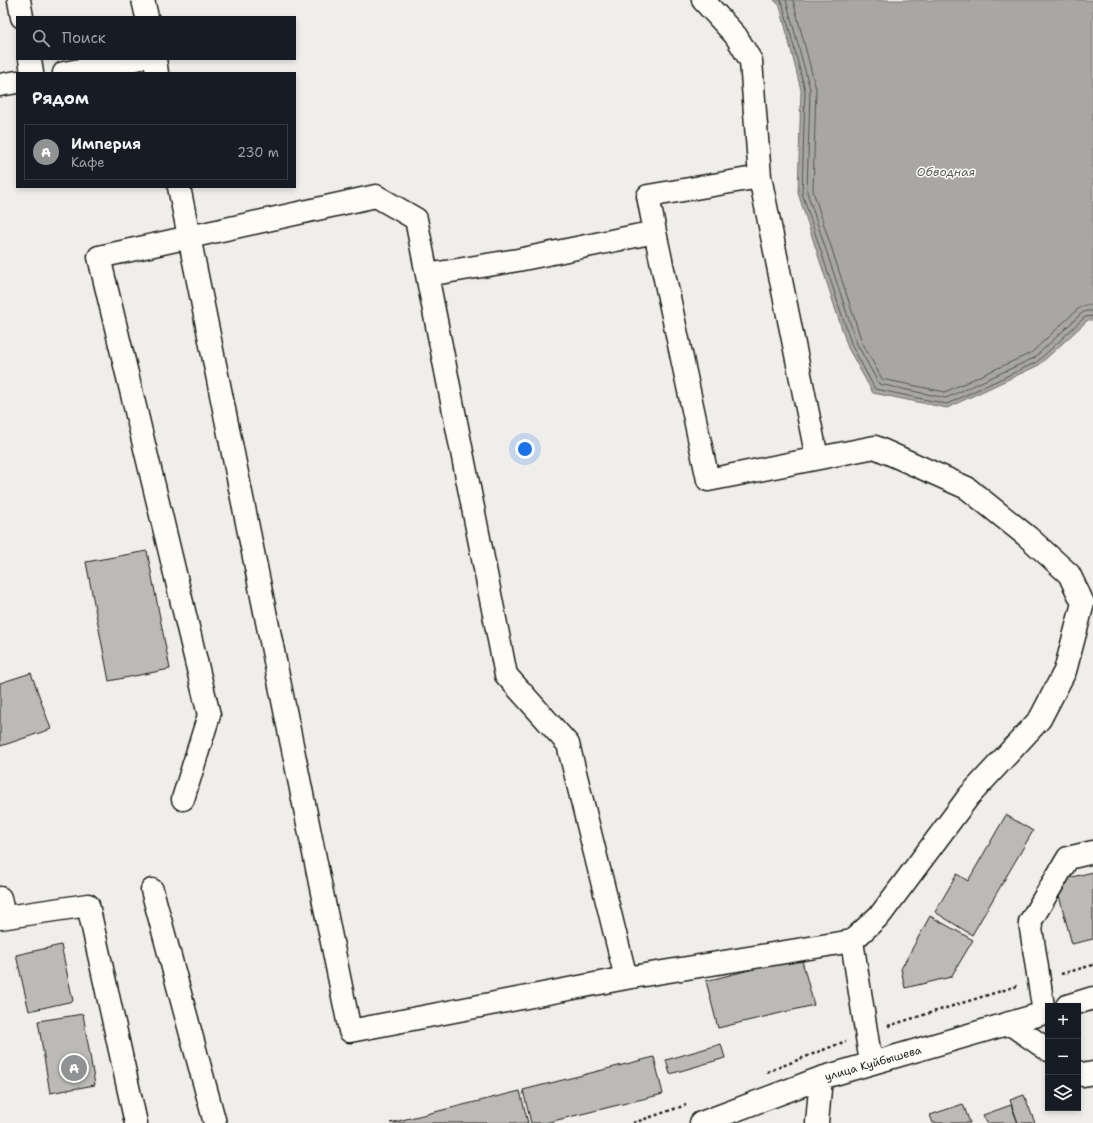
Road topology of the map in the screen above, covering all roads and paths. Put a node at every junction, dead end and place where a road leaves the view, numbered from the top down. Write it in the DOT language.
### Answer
graph roads {
  1 [pos="19,0"];
  2 [pos="143,0"];
  3 [pos="703,0"];
  4 [pos="22,16"];
  5 [pos="147,16"];
  6 [pos="30,60"];
  7 [pos="132,60"];
  8 [pos="155,60"];
  9 [pos="32,72"];
  10 [pos="69,72"];
  11 [pos="157,72"];
  12 [pos="16,82"];
  13 [pos="0,85"];
  14 [pos="760,177"];
  15 [pos="179,188"];
  16 [pos="655,232"];
  17 [pos="188,237"];
  18 [pos="427,275"];
  19 [pos="817,458"];
  20 [pos="183,799"];
  21 [pos="1093,852"];
  22 [pos="152,890"];
  23 [pos="1,911"];
  24 [pos="852,941"];
  25 [pos="626,978"];
  26 [pos="1093,998"];
  27 [pos="1077,1003"];
  28 [pos="1045,1006"];
  29 [pos="1045,1012"];
  30 [pos="1010,1023"];
  31 [pos="1045,1048"];
  32 [pos="871,1063"];
  33 [pos="1093,1073"];
  34 [pos="1081,1074"];
  35 [pos="821,1078"];
  36 [pos="136,1123"];
  37 [pos="215,1123"];
  38 [pos="701,1123"];
  39 [pos="817,1123"];
  1 -- 4 [label="street"];
  2 -- 5 [label="street"];
  3 -- 14 [label="street"];
  6 -- 9 [label="street"];
  7 -- 10 [label="street"];
  8 -- 11 [label="street"];
  12 -- 13 [label="street"];
  14 -- 16 [label="street"];
  14 -- 19 [label="street"];
  15 -- 17 [label="street"];
  16 -- 18 [label="street"];
  16 -- 19 [label="street"];
  17 -- 18 [label="street"];
  17 -- 20 [label="street"];
  17 -- 25 [label="street"];
  18 -- 25 [label="street"];
  19 -- 24 [label="street"];
  21 -- 28 [label="street"];
  22 -- 37 [label="street"];
  23 -- 36 [label="street"];
  24 -- 25 [label="street"];
  24 -- 32 [label="street"];
  26 -- 27 [label="street"];
  29 -- 30 [label="street, улица Куйбышева"];
  30 -- 31 [label="street"];
  30 -- 32 [label="street, улица Куйбышева"];
  32 -- 35 [label="street, улица Куйбышева"];
  33 -- 34 [label="street"];
  35 -- 38 [label="street, улица Куйбышева"];
  35 -- 39 [label="street"];
}
